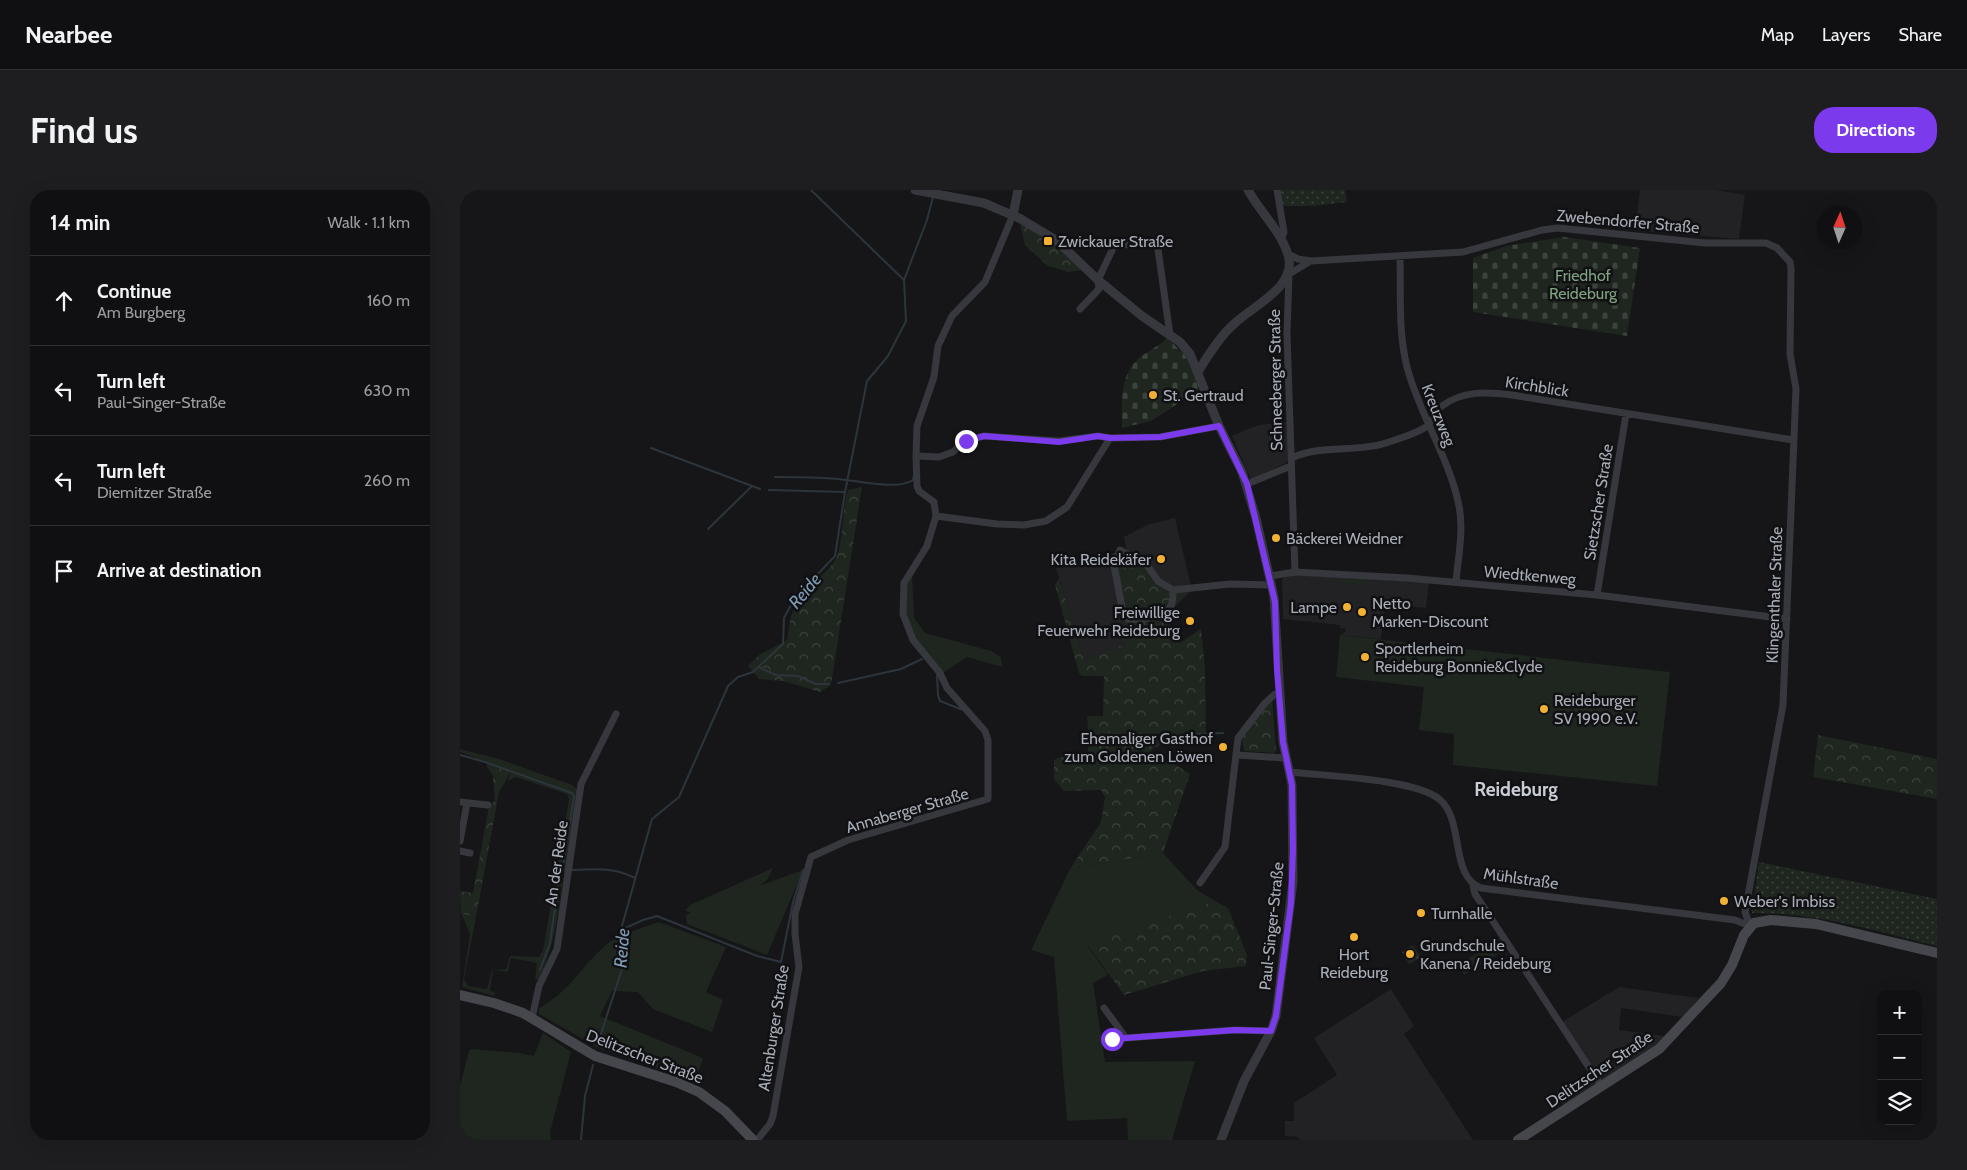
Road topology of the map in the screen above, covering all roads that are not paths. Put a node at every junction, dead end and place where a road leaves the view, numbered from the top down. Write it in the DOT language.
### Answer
graph roads {
  1 [pos="915,190"];
  2 [pos="1018,190"];
  3 [pos="1248,190"];
  4 [pos="1277,190"];
  5 [pos="943,194"];
  6 [pos="1013,215"];
  7 [pos="1281,240"];
  8 [pos="1288,254"];
  9 [pos="1400,257"];
  10 [pos="1311,261"];
  11 [pos="1790,262"];
  12 [pos="1289,274"];
  13 [pos="1098,280"];
  14 [pos="1080,310"];
  15 [pos="1170,335"];
  16 [pos="1198,372"];
  17 [pos="1626,414"];
  18 [pos="1428,425"];
  19 [pos="1219,426"];
  20 [pos="1110,438"];
  21 [pos="1794,440"];
  22 [pos="916,456"];
  23 [pos="1292,458"];
  24 [pos="1290,466"];
  25 [pos="1247,484"];
  26 [pos="934,502"];
  27 [pos="936,516"];
  28 [pos="948,516"];
  29 [pos="1295,572"];
  30 [pos="1271,580"];
  31 [pos="1456,582"];
  32 [pos="1174,590"];
  33 [pos="1597,595"];
  34 [pos="1787,619"];
  35 [pos="1279,694"];
  36 [pos="616,714"];
  37 [pos="1236,755"];
  38 [pos="1286,758"];
  39 [pos="1291,772"];
  40 [pos="463,802"];
  41 [pos="488,805"];
  42 [pos="460,841"];
  43 [pos="460,851"];
  44 [pos="470,852"];
  45 [pos="811,858"];
  46 [pos="1200,883"];
  47 [pos="1473,885"];
  48 [pos="1745,921"];
  49 [pos="1937,953"];
  50 [pos="460,994"];
  51 [pos="1104,1008"];
  52 [pos="532,1018"];
  53 [pos="1271,1031"];
  54 [pos="1126,1038"];
  55 [pos="1112,1039"];
  56 [pos="1602,1087"];
  57 [pos="753,1140"];
  58 [pos="757,1140"];
  59 [pos="1221,1140"];
  60 [pos="1518,1140"];
  1 -- 5 [label="street, Paul-Singer-Straße"];
  2 -- 6 [label="street"];
  3 -- 7 [label="street"];
  4 -- 7 [label="street, Schneeberger Straße"];
  5 -- 6 [label="street, Paul-Singer-Straße"];
  6 -- 13 [label="street, Paul-Singer-Straße"];
  6 -- 22 [label="street"];
  7 -- 8 [label="street, Schneeberger Straße"];
  8 -- 10 [label="street, Zwebendorfer Straße"];
  8 -- 12 [label="street, Schneeberger Straße"];
  9 -- 10 [label="street, Zwebendorfer Straße"];
  9 -- 11 [label="street, Zwebendorfer Straße"];
  9 -- 18 [label="street, Kreuzweg"];
  10 -- 12 [label="street, Zwebendorfer Straße"];
  11 -- 21 [label="street, Klingenthaler Straße"];
  12 -- 16 [label="street, Zwebendorfer Straße"];
  12 -- 23 [label="street, Schneeberger Straße"];
  13 -- 14 [label="street"];
  13 -- 15 [label="street, Paul-Singer-Straße"];
  13 -- 15 [label="street"];
  15 -- 16 [label="street, Paul-Singer-Straße"];
  16 -- 19 [label="street, Paul-Singer-Straße"];
  17 -- 18 [label="street, Kirchblick"];
  17 -- 21 [label="street, Kirchblick"];
  17 -- 33 [label="street, Sietzscher Straße"];
  18 -- 23 [label="street, Kirchblick"];
  18 -- 31 [label="street, Kreuzweg"];
  19 -- 20 [label="street"];
  19 -- 25 [label="street, Paul-Singer-Straße"];
  20 -- 22 [label="street"];
  20 -- 28 [label="street"];
  21 -- 34 [label="street, Klingenthaler Straße"];
  22 -- 26 [label="street"];
  23 -- 24 [label="street, Schneeberger Straße"];
  24 -- 25 [label="street"];
  24 -- 29 [label="street, Schneeberger Straße"];
  25 -- 30 [label="street, Paul-Singer-Straße"];
  26 -- 27 [label="street, Annaberger Straße"];
  26 -- 28 [label="street"];
  27 -- 28 [label="street"];
  27 -- 45 [label="street, Annaberger Straße"];
  29 -- 30 [label="street, Wiedtkenweg"];
  29 -- 31 [label="street, Wiedtkenweg"];
  30 -- 32 [label="street"];
  30 -- 35 [label="street, Paul-Singer-Straße"];
  31 -- 33 [label="street, Wiedtkenweg"];
  32 -- 32 [label="street"];
  33 -- 34 [label="street, Wiedtkenweg"];
  34 -- 48 [label="street, Klingenthaler Straße"];
  35 -- 37 [label="street"];
  35 -- 38 [label="street, Paul-Singer-Straße"];
  36 -- 52 [label="street, An der Reide"];
  37 -- 38 [label="street"];
  37 -- 46 [label="street"];
  38 -- 39 [label="street, Paul-Singer-Straße"];
  39 -- 47 [label="street, Mühlstraße"];
  39 -- 53 [label="street, Paul-Singer-Straße"];
  40 -- 41 [label="street"];
  40 -- 42 [label="street"];
  43 -- 44 [label="street"];
  45 -- 58 [label="street, Altenburger Straße"];
  47 -- 48 [label="street, Mühlstraße"];
  47 -- 56 [label="street"];
  48 -- 49 [label="main road"];
  48 -- 56 [label="main road, Delitzscher Straße"];
  50 -- 52 [label="main road, Delitzscher Straße"];
  51 -- 54 [label="street"];
  52 -- 57 [label="main road, Delitzscher Straße"];
  53 -- 54 [label="street"];
  53 -- 59 [label="street, Paul-Singer-Straße"];
  54 -- 55 [label="street"];
  56 -- 60 [label="main road, Delitzscher Straße"];
}
